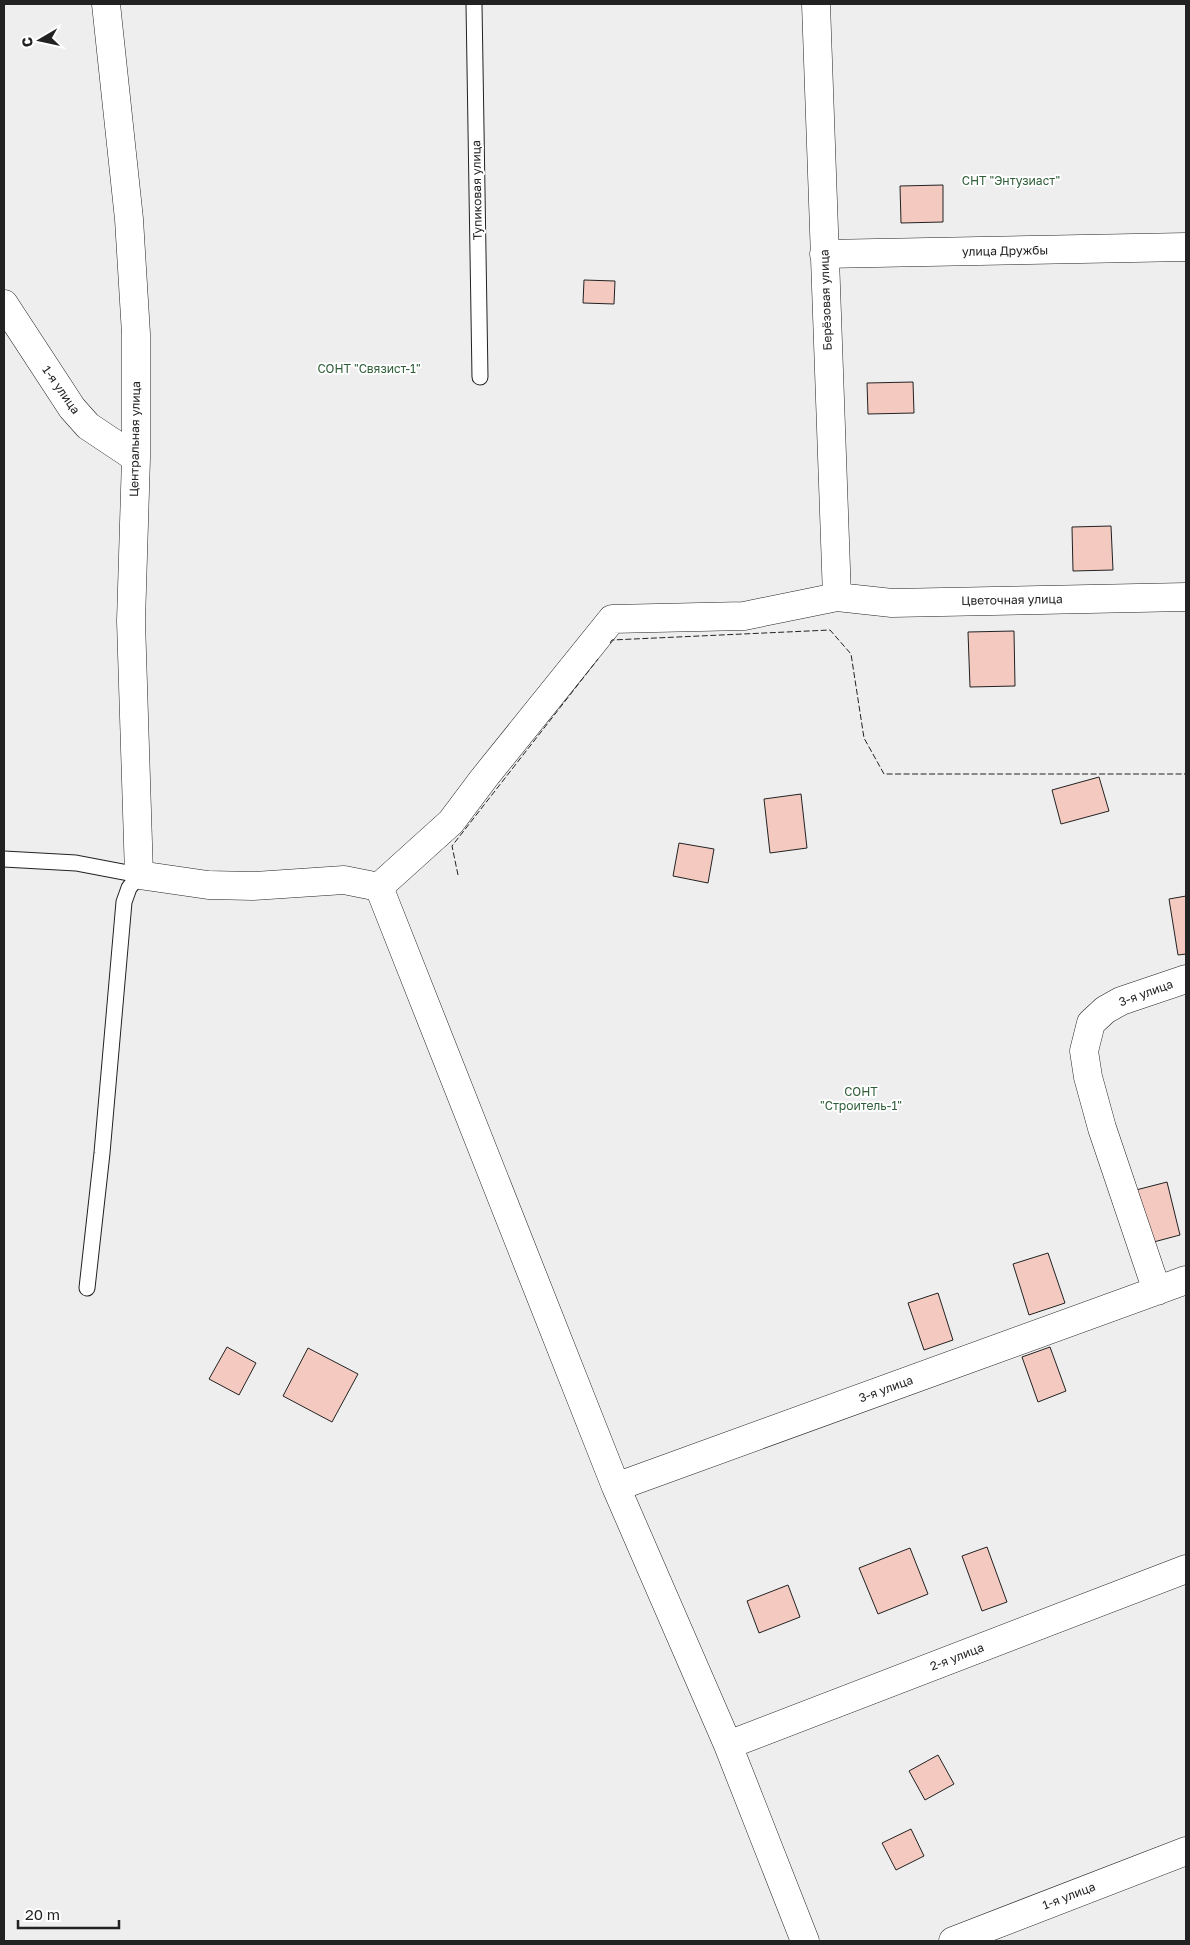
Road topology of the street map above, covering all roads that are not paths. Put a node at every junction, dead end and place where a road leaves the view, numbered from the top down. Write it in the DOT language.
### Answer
graph roads {
  1 [pos="106,4"];
  2 [pos="474,4"];
  3 [pos="816,4"];
  4 [pos="1186,247"];
  5 [pos="824,254"];
  6 [pos="4,304"];
  7 [pos="480,377"];
  8 [pos="136,458"];
  9 [pos="837,596"];
  10 [pos="1186,597"];
  11 [pos="4,860"];
  12 [pos="139,875"];
  13 [pos="379,887"];
  14 [pos="1186,979"];
  15 [pos="1186,1280"];
  16 [pos="87,1288"];
  17 [pos="1156,1291"];
  18 [pos="616,1487"];
  19 [pos="1186,1569"];
  20 [pos="728,1744"];
  21 [pos="1186,1851"];
  22 [pos="805,1941"];
  23 [pos="953,1941"];
  1 -- 8 [label="street, Центральная улица"];
  2 -- 7 [label="lane, Тупиковая улица"];
  3 -- 5 [label="street, Берёзовая улица"];
  4 -- 5 [label="street, улица Дружбы"];
  5 -- 9 [label="street, Берёзовая улица"];
  6 -- 8 [label="street, 1-я улица"];
  8 -- 12 [label="street, Центральная улица"];
  9 -- 10 [label="street, Цветочная улица"];
  9 -- 13 [label="street, Цветочная улица"];
  11 -- 12 [label="lane"];
  12 -- 13 [label="street"];
  12 -- 16 [label="lane"];
  13 -- 18 [label="street"];
  14 -- 17 [label="street, 3-я улица"];
  15 -- 17 [label="street, 3-я улица"];
  17 -- 18 [label="street, 3-я улица"];
  18 -- 20 [label="street"];
  19 -- 20 [label="street, 2-я улица"];
  20 -- 22 [label="street"];
  21 -- 23 [label="street, 1-я улица"];
}
